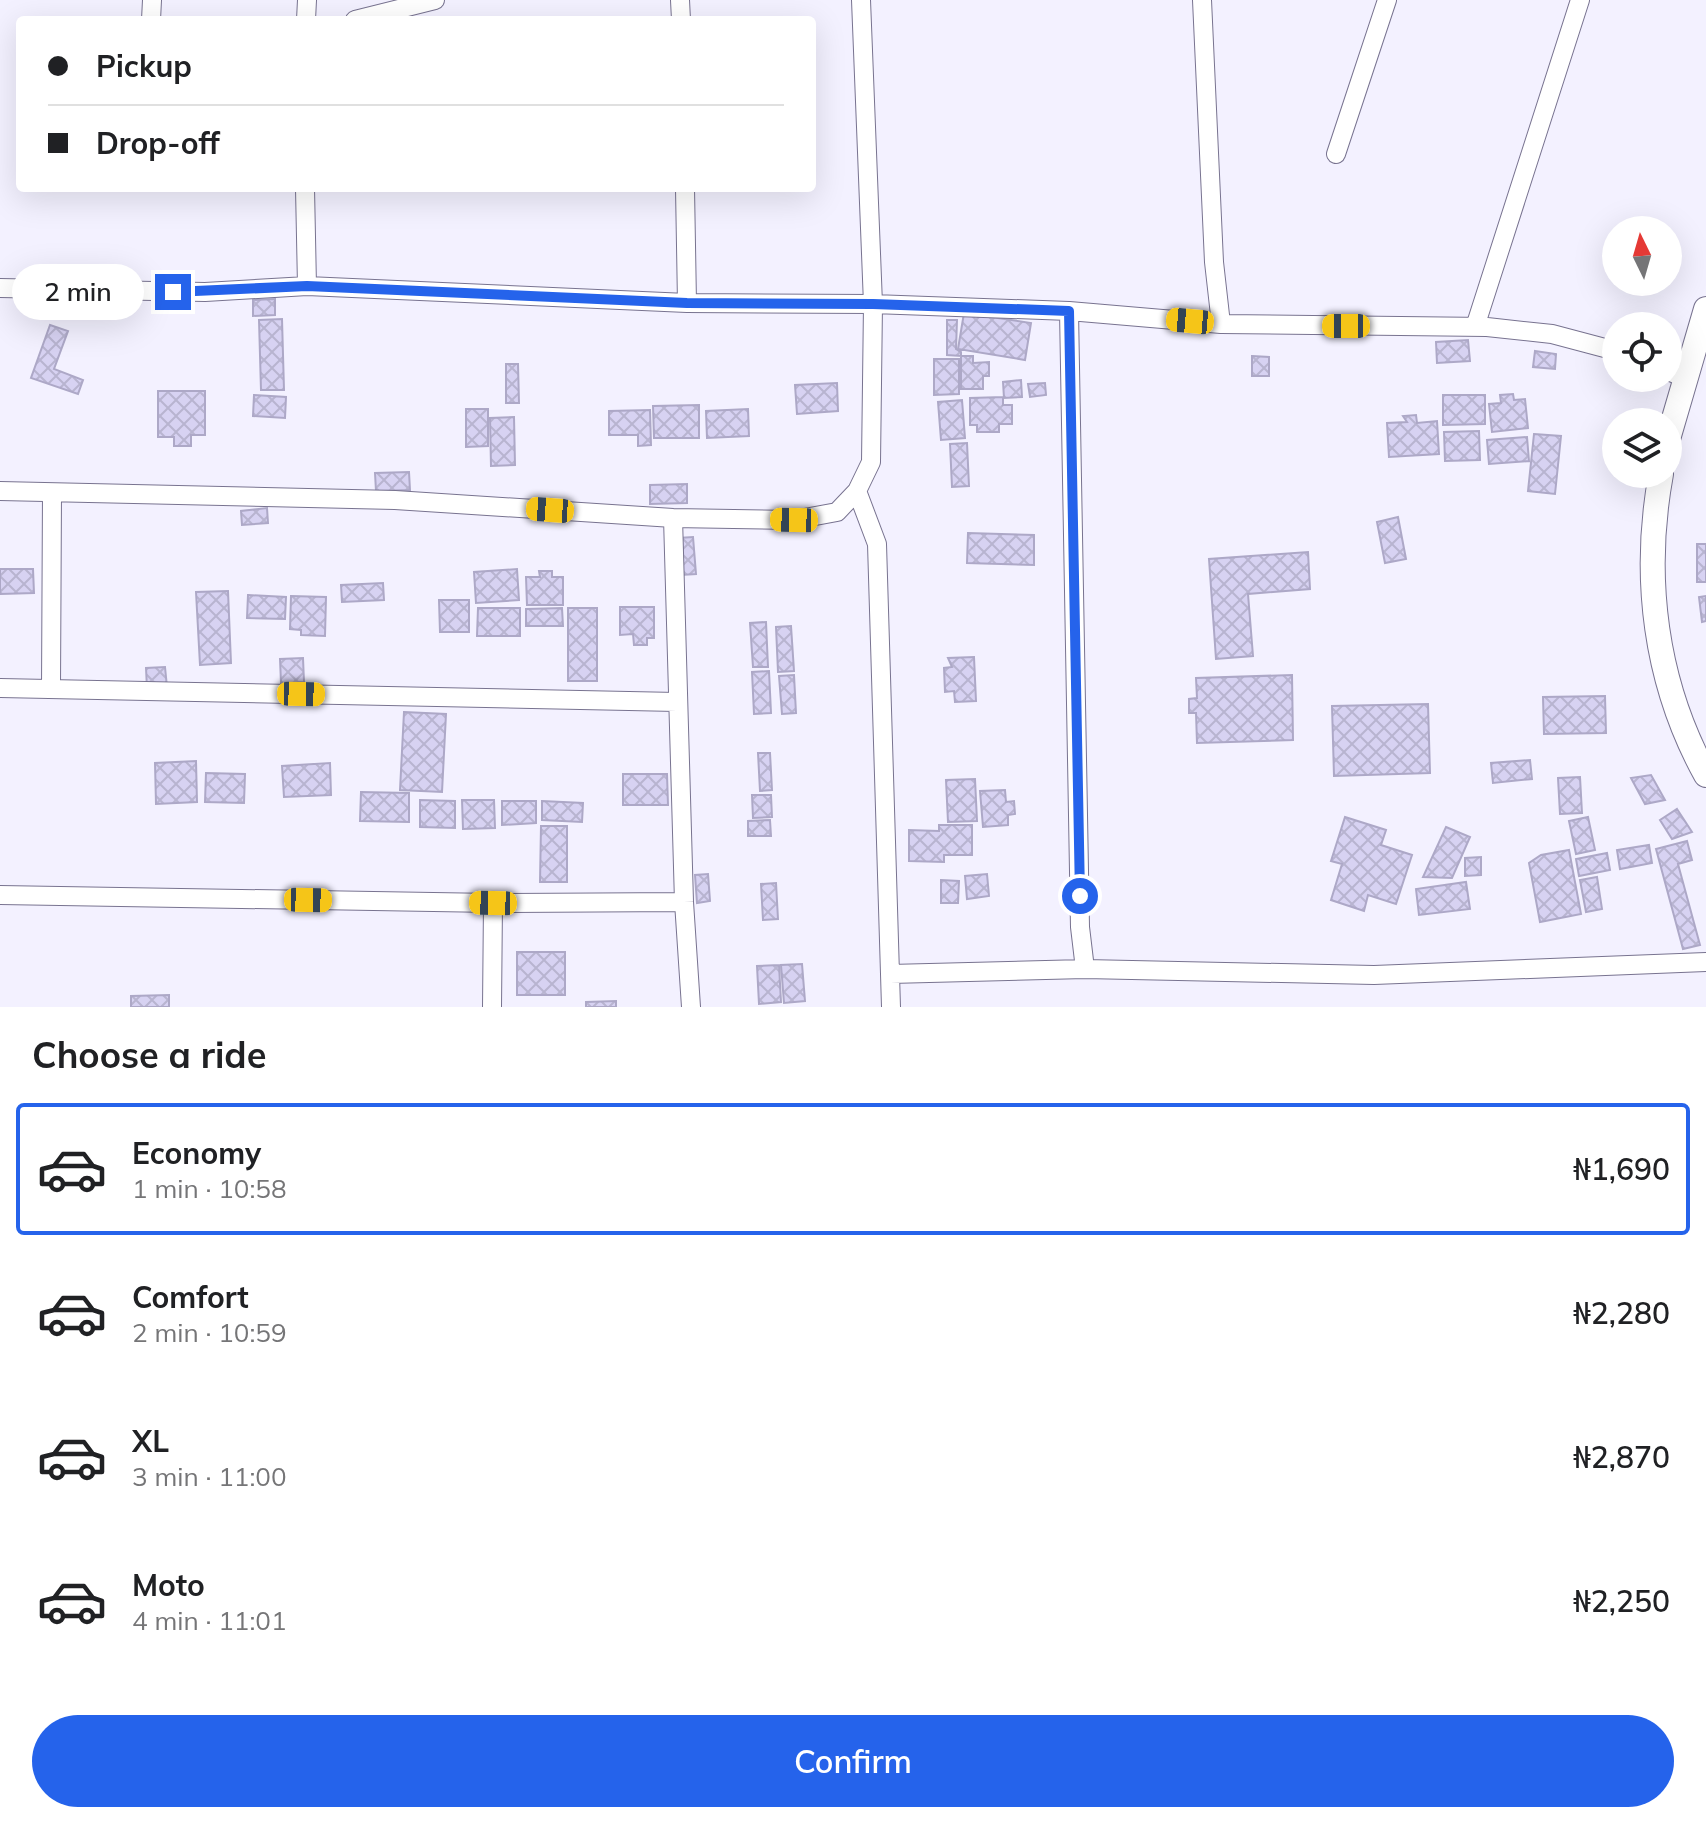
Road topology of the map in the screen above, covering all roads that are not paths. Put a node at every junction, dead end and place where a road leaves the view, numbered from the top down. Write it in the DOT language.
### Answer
graph roads {
  1 [pos="435,0"];
  2 [pos="861,0"];
  3 [pos="1202,0"];
  4 [pos="1387,0"];
  5 [pos="1580,0"];
  6 [pos="371,16"];
  7 [pos="1336,154"];
  8 [pos="305,192"];
  9 [pos="685,192"];
  10 [pos="307,286"];
  11 [pos="0,288"];
  12 [pos="687,303"];
  13 [pos="873,304"];
  14 [pos="1706,309"];
  15 [pos="1069,311"];
  16 [pos="1221,324"];
  17 [pos="1475,327"];
  18 [pos="1602,347"];
  19 [pos="1682,362"];
  20 [pos="1658,488"];
  21 [pos="0,491"];
  22 [pos="857,491"];
  23 [pos="52,493"];
  24 [pos="673,518"];
  25 [pos="0,688"];
  26 [pos="51,688"];
  27 [pos="677,702"];
  28 [pos="1706,775"];
  29 [pos="0,895"];
  30 [pos="684,902"];
  31 [pos="493,903"];
  32 [pos="1706,962"];
  33 [pos="1085,969"];
  34 [pos="890,974"];
  35 [pos="492,1007"];
  36 [pos="691,1007"];
  37 [pos="891,1007"];
  1 -- 6 [label="street"];
  2 -- 13 [label="street"];
  3 -- 16 [label="street"];
  4 -- 7 [label="street"];
  5 -- 17 [label="street"];
  8 -- 10 [label="street"];
  9 -- 12 [label="street"];
  10 -- 11 [label="street"];
  10 -- 12 [label="street"];
  12 -- 13 [label="street"];
  13 -- 15 [label="street"];
  13 -- 22 [label="street"];
  14 -- 19 [label="street"];
  15 -- 16 [label="street"];
  15 -- 33 [label="street"];
  16 -- 17 [label="street"];
  17 -- 18 [label="street"];
  20 -- 28 [label="street"];
  21 -- 23 [label="street"];
  22 -- 24 [label="street"];
  22 -- 34 [label="street"];
  23 -- 24 [label="street"];
  23 -- 26 [label="street"];
  24 -- 27 [label="street"];
  25 -- 26 [label="street"];
  26 -- 27 [label="street"];
  27 -- 30 [label="street"];
  29 -- 31 [label="street"];
  30 -- 31 [label="street"];
  30 -- 36 [label="street"];
  31 -- 35 [label="street"];
  32 -- 33 [label="street"];
  33 -- 34 [label="street"];
  34 -- 37 [label="street"];
}
